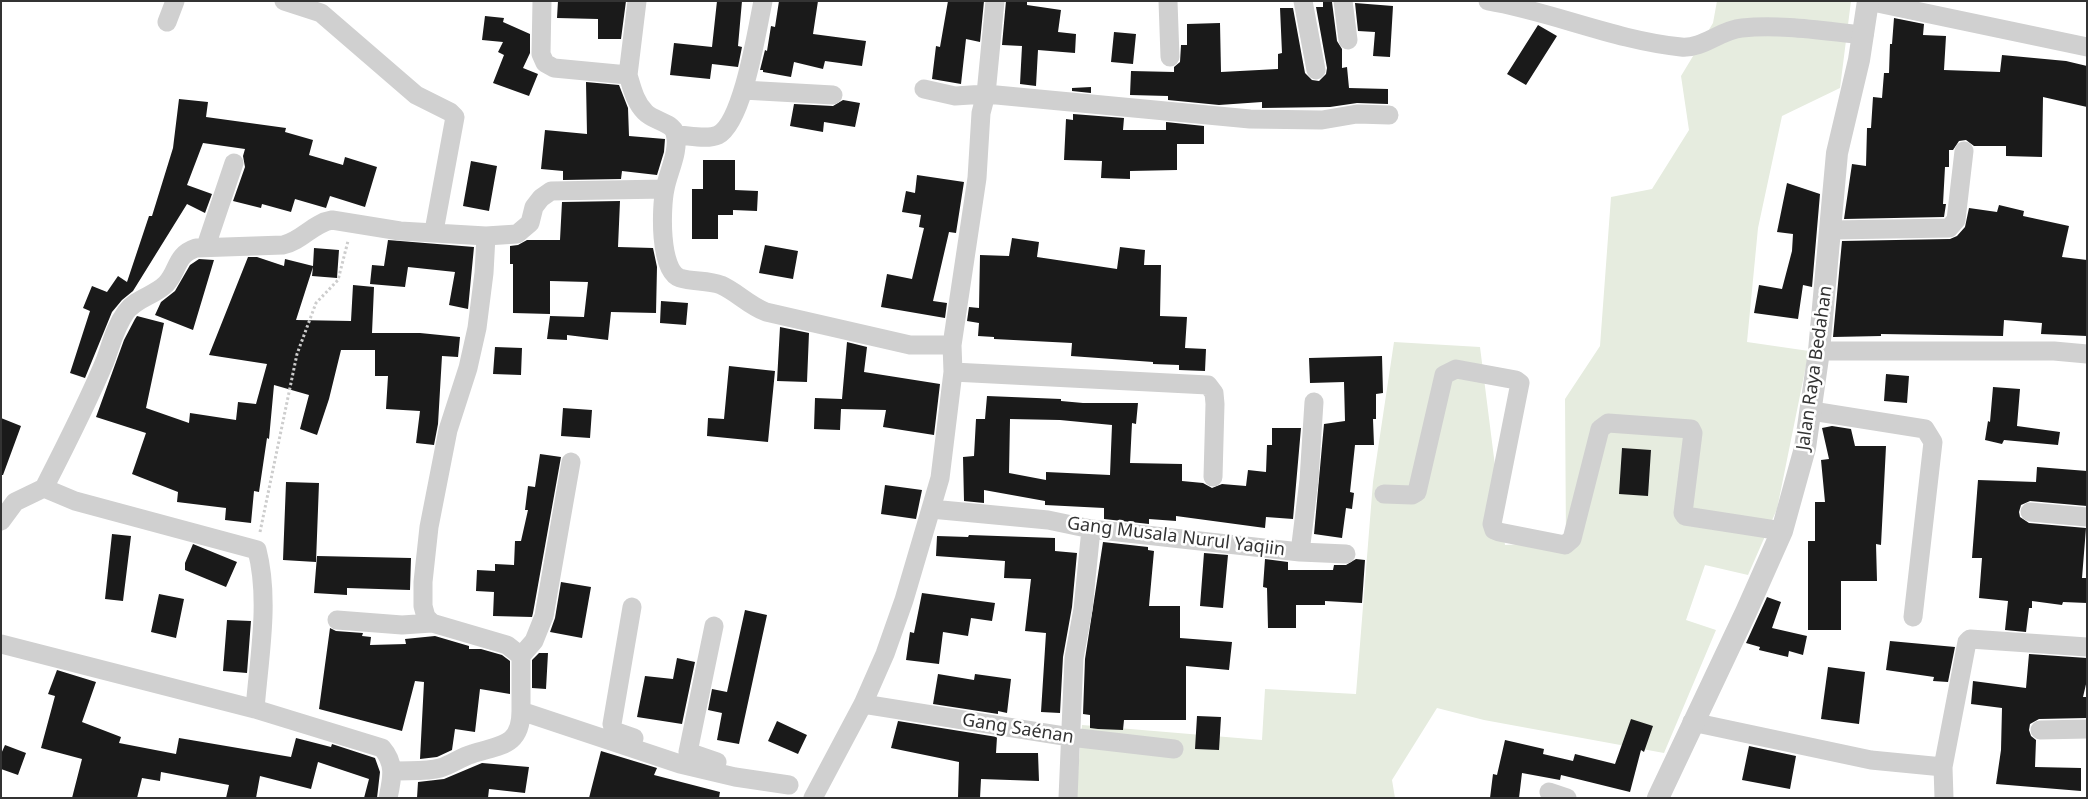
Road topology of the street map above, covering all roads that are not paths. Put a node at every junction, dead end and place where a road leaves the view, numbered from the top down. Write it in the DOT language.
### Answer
graph roads {
  1 [pos="174,1"];
  2 [pos="284,1"];
  3 [pos="542,1"];
  4 [pos="638,1"];
  5 [pos="763,1"];
  6 [pos="995,1"];
  7 [pos="1168,1"];
  8 [pos="1303,1"];
  9 [pos="1343,1"];
  10 [pos="1488,1"];
  11 [pos="1868,1"];
  12 [pos="167,22"];
  13 [pos="1864,35"];
  14 [pos="1348,40"];
  15 [pos="2087,48"];
  16 [pos="1170,57"];
  17 [pos="1316,70"];
  18 [pos="628,75"];
  19 [pos="924,89"];
  20 [pos="743,90"];
  21 [pos="986,94"];
  22 [pos="833,95"];
  23 [pos="1389,115"];
  24 [pos="676,135"];
  25 [pos="1964,151"];
  26 [pos="234,163"];
  27 [pos="665,189"];
  28 [pos="1832,230"];
  29 [pos="434,231"];
  30 [pos="486,236"];
  31 [pos="206,246"];
  32 [pos="952,345"];
  33 [pos="1819,351"];
  34 [pos="2087,354"];
  35 [pos="953,372"];
  36 [pos="1314,402"];
  37 [pos="1812,411"];
  38 [pos="571,462"];
  39 [pos="1213,477"];
  40 [pos="44,488"];
  41 [pos="1384,494"];
  42 [pos="931,509"];
  43 [pos="2030,512"];
  44 [pos="2087,517"];
  45 [pos="1,521"];
  46 [pos="1091,529"];
  47 [pos="1782,531"];
  48 [pos="1300,552"];
  49 [pos="1346,554"];
  50 [pos="632,607"];
  51 [pos="1913,616"];
  52 [pos="336,620"];
  53 [pos="432,623"];
  54 [pos="714,626"];
  55 [pos="1,644"];
  56 [pos="2087,647"];
  57 [pos="521,656"];
  58 [pos="863,704"];
  59 [pos="255,708"];
  60 [pos="520,710"];
  61 [pos="1692,722"];
  62 [pos="2087,729"];
  63 [pos="2040,730"];
  64 [pos="1070,737"];
  65 [pos="1174,749"];
  66 [pos="688,752"];
  67 [pos="1944,767"];
  68 [pos="394,771"];
  69 [pos="789,785"];
  70 [pos="813,796"];
  71 [pos="388,798"];
  72 [pos="1068,798"];
  73 [pos="1658,798"];
  74 [pos="1944,798"];
  1 -- 12 [label="street"];
  2 -- 29 [label="street"];
  3 -- 18 [label="street"];
  4 -- 18 [label="street"];
  5 -- 20 [label="street"];
  6 -- 21 [label="street"];
  7 -- 16 [label="street"];
  8 -- 17 [label="street"];
  9 -- 14 [label="street"];
  10 -- 13 [label="street"];
  11 -- 13 [label="street, Jalan Raya Bedahan"];
  11 -- 15 [label="street"];
  13 -- 28 [label="street, Jalan Raya Bedahan"];
  18 -- 24 [label="street"];
  19 -- 21 [label="street"];
  20 -- 22 [label="street"];
  20 -- 24 [label="street"];
  21 -- 23 [label="street"];
  21 -- 32 [label="street"];
  24 -- 27 [label="street"];
  25 -- 28 [label="street"];
  26 -- 31 [label="street"];
  27 -- 30 [label="street"];
  27 -- 32 [label="street"];
  28 -- 33 [label="street, Jalan Raya Bedahan"];
  29 -- 30 [label="street"];
  29 -- 31 [label="street"];
  30 -- 53 [label="street"];
  31 -- 40 [label="street"];
  32 -- 35 [label="street"];
  33 -- 34 [label="street"];
  33 -- 37 [label="street, Jalan Raya Bedahan"];
  35 -- 39 [label="street"];
  35 -- 42 [label="street"];
  36 -- 48 [label="street, Gang Musala Nurul Yaqiin"];
  37 -- 47 [label="street, Jalan Raya Bedahan"];
  37 -- 51 [label="street"];
  38 -- 57 [label="street"];
  40 -- 45 [label="street"];
  40 -- 59 [label="street"];
  41 -- 47 [label="street"];
  42 -- 46 [label="street, Gang Musala Nurul Yaqiin"];
  42 -- 58 [label="street"];
  43 -- 44 [label="street"];
  46 -- 48 [label="street, Gang Musala Nurul Yaqiin"];
  46 -- 64 [label="street"];
  47 -- 61 [label="street, Jalan Raya Bedahan"];
  48 -- 49 [label="street"];
  50 -- 66 [label="street"];
  52 -- 53 [label="street"];
  53 -- 57 [label="street"];
  54 -- 66 [label="street"];
  55 -- 59 [label="street"];
  56 -- 67 [label="street"];
  57 -- 60 [label="street"];
  58 -- 64 [label="street, Gang Saénan"];
  58 -- 70 [label="street"];
  59 -- 68 [label="street"];
  60 -- 68 [label="street"];
  60 -- 69 [label="street"];
  61 -- 67 [label="street"];
  61 -- 73 [label="street, Jalan Raya Bedahan"];
  62 -- 63 [label="street"];
  64 -- 65 [label="street, Gang Saénan"];
  64 -- 72 [label="street"];
  66 -- 69 [label="street"];
  67 -- 74 [label="street"];
  68 -- 71 [label="street"];
  69 -- 70 [label="street"];
}
